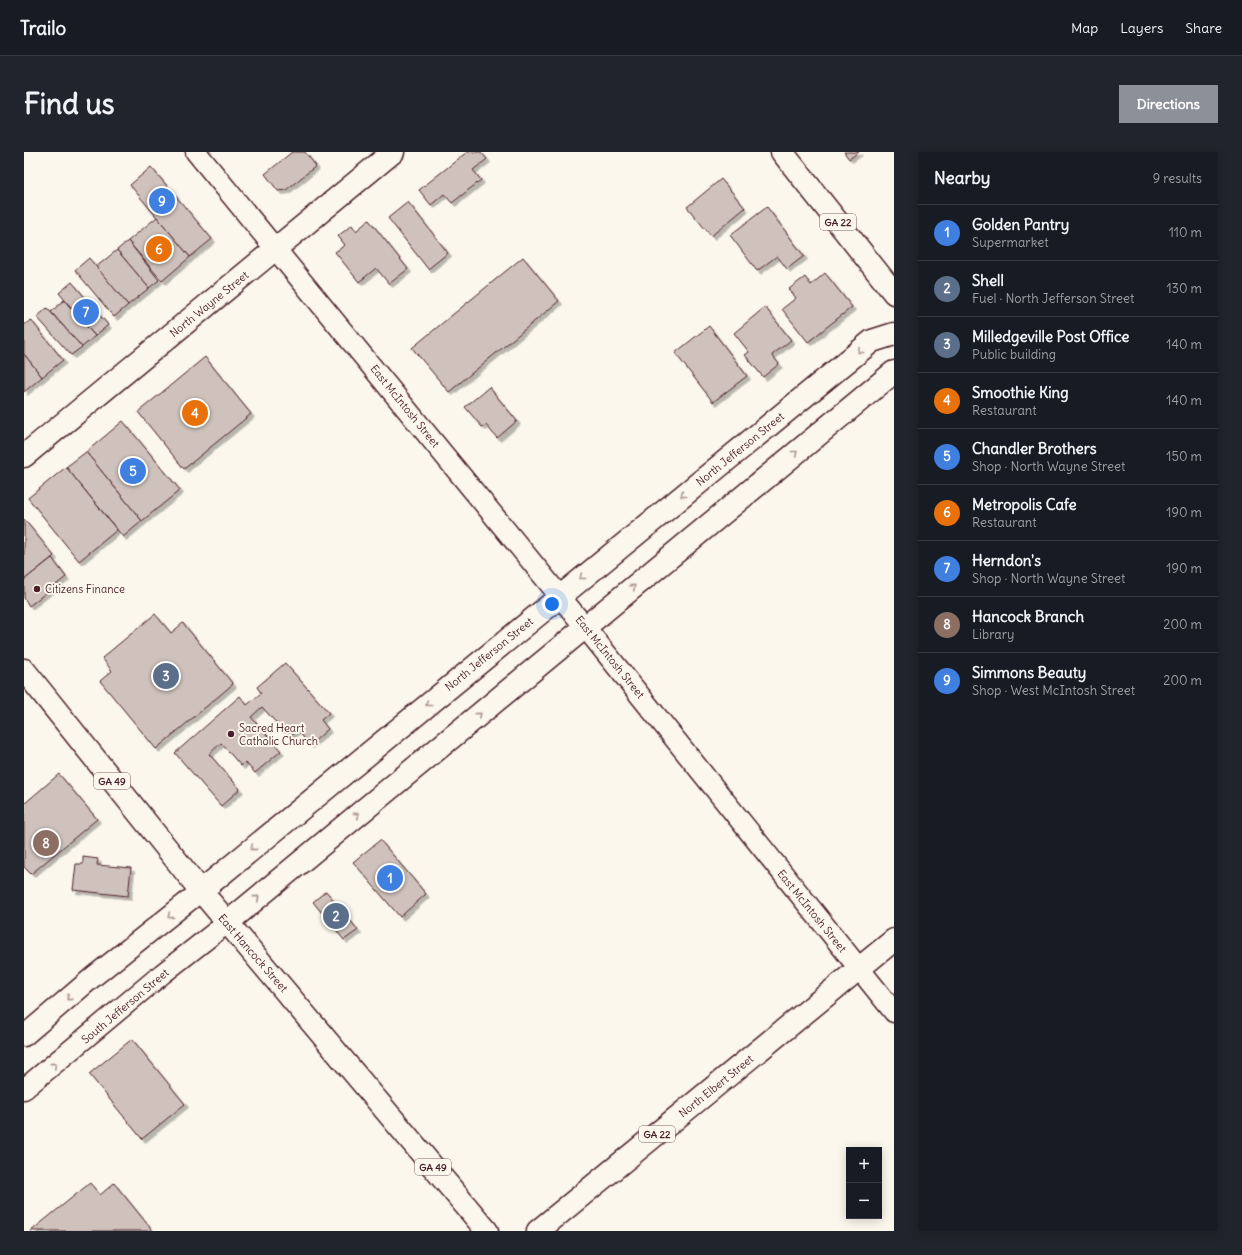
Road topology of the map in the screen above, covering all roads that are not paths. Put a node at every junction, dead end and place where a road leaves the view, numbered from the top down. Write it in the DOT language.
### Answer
graph roads {
  1 [pos="196,152"];
  2 [pos="393,152"];
  3 [pos="782,152"];
  4 [pos="276,249"];
  5 [pos="894,293"];
  6 [pos="894,334"];
  7 [pos="894,372"];
  8 [pos="24,456"];
  9 [pos="560,596"];
  10 [pos="585,627"];
  11 [pos="24,670"];
  12 [pos="200,891"];
  13 [pos="227,923"];
  14 [pos="894,940"];
  15 [pos="858,969"];
  16 [pos="894,1012"];
  17 [pos="24,1036"];
  18 [pos="24,1089"];
  19 [pos="487,1231"];
  20 [pos="538,1231"];
  1 -- 4 [label="street, East McIntosh Street"];
  2 -- 4 [label="main road, North Wayne Street"];
  3 -- 5 [label="main road, GA 22"];
  4 -- 8 [label="main road, North Wayne Street"];
  4 -- 9 [label="street, East McIntosh Street"];
  6 -- 9 [label="main road, North Jefferson Street, one-way"];
  10 -- 7 [label="main road, one-way"];
  9 -- 10 [label="street, East McIntosh Street"];
  9 -- 12 [label="main road, North Jefferson Street, one-way"];
  13 -- 10 [label="main road, one-way"];
  10 -- 15 [label="street, East McIntosh Street"];
  11 -- 12 [label="main road, East Hancock Street / GA 49"];
  12 -- 13 [label="main road, East Hancock Street / GA 49"];
  12 -- 17 [label="street, one-way"];
  18 -- 13 [label="street, South Jefferson Street, one-way"];
  13 -- 19 [label="main road, East Hancock Street / GA 49"];
  14 -- 15 [label="main road, North Elbert Street / GA 22"];
  15 -- 16 [label="street, East McIntosh Street"];
  15 -- 20 [label="main road, North Elbert Street / GA 22"];
}
